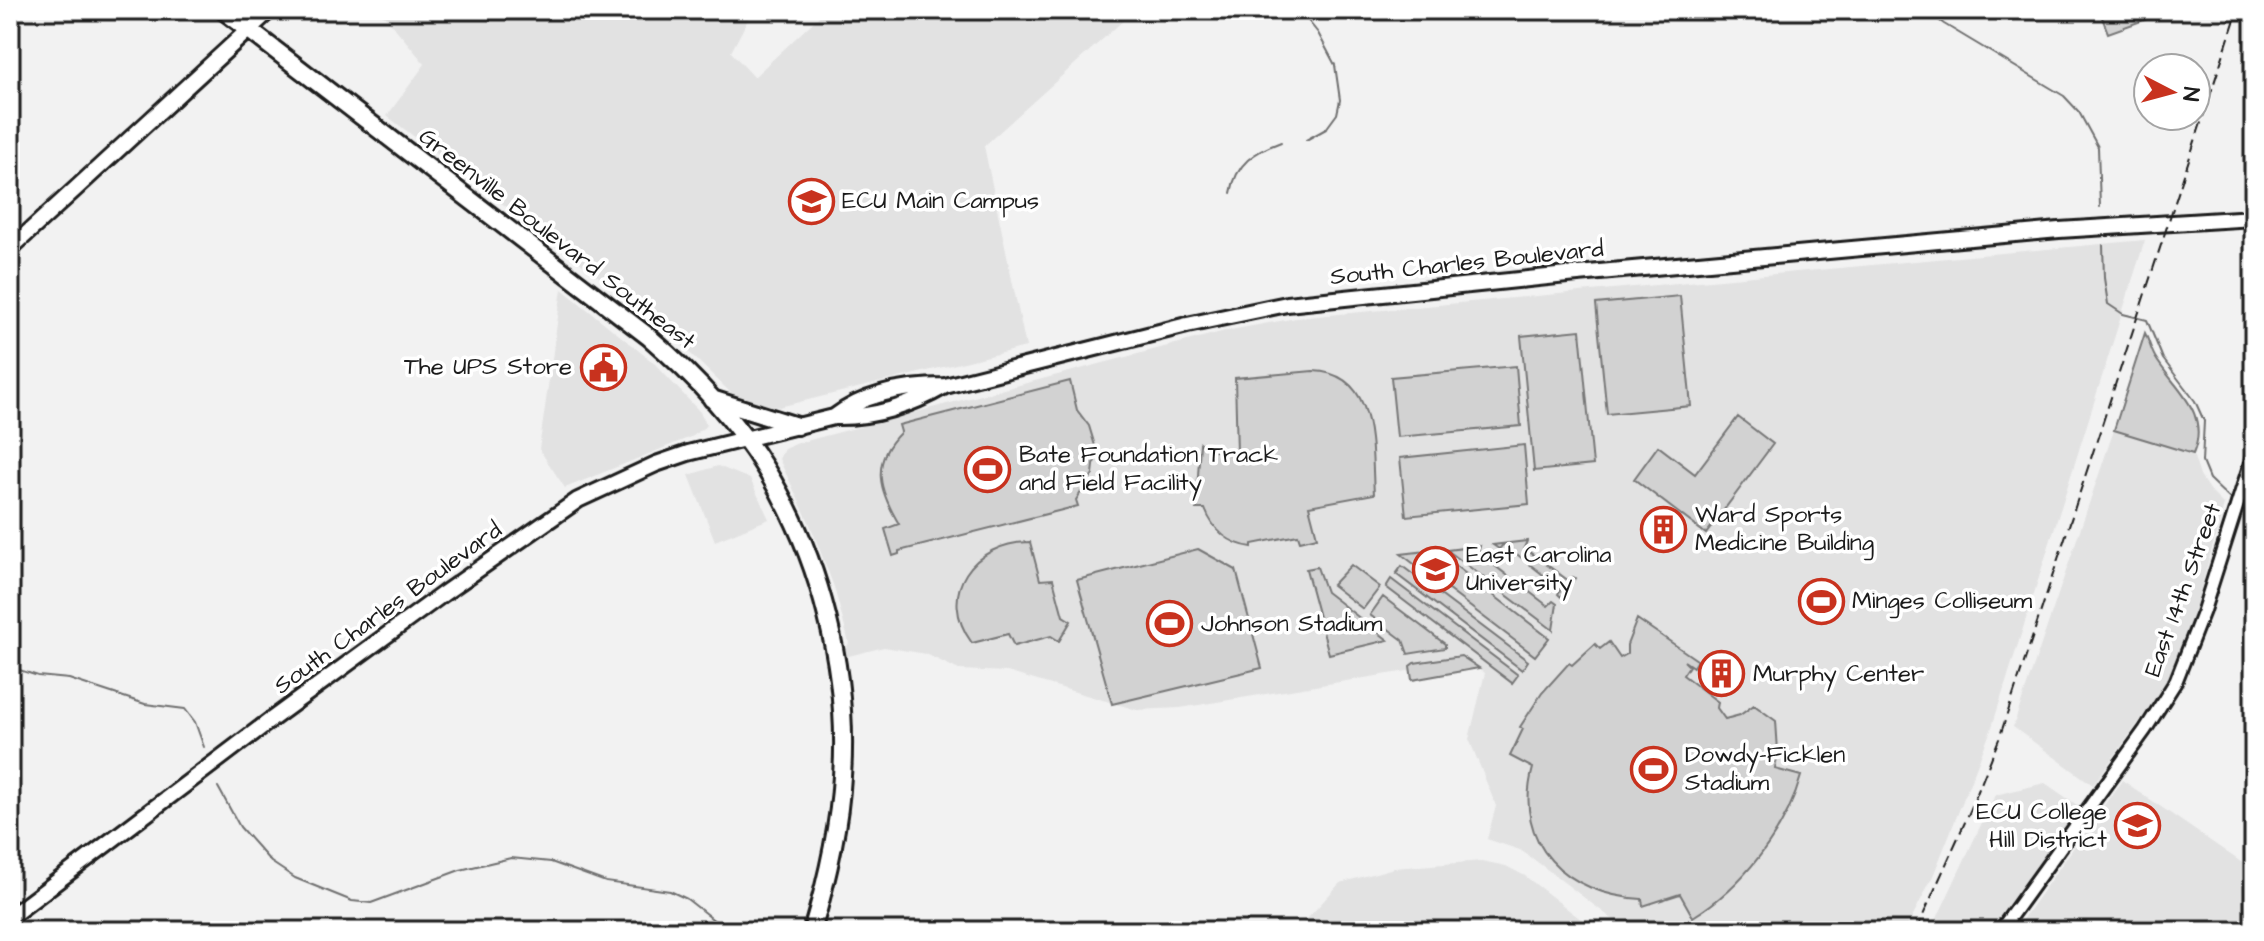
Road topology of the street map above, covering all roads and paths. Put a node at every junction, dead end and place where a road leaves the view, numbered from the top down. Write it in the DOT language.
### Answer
graph roads {
  1 [pos="223,10"];
  2 [pos="270,10"];
  3 [pos="248,30"];
  4 [pos="2254,218"];
  5 [pos="10,249"];
  6 [pos="712,399"];
  7 [pos="797,426"];
  8 [pos="745,439"];
  9 [pos="2254,452"];
  10 [pos="10,917"];
  11 [pos="812,931"];
  12 [pos="2000,931"];
  1 -- 3 [label="highway, Greenville Boulevard Southeast"];
  2 -- 3 [label="main road"];
  3 -- 5 [label="main road"];
  3 -- 6 [label="highway, Greenville Boulevard Southeast"];
  4 -- 7 [label="main road, South Charles Boulevard"];
  6 -- 7 [label="highway"];
  6 -- 8 [label="highway, Greenville Boulevard Southeast"];
  7 -- 8 [label="main road, South Charles Boulevard"];
  8 -- 10 [label="main road, South Charles Boulevard"];
  8 -- 11 [label="highway, Greenville Boulevard Southeast"];
  9 -- 12 [label="street, East 14th Street"];
}
